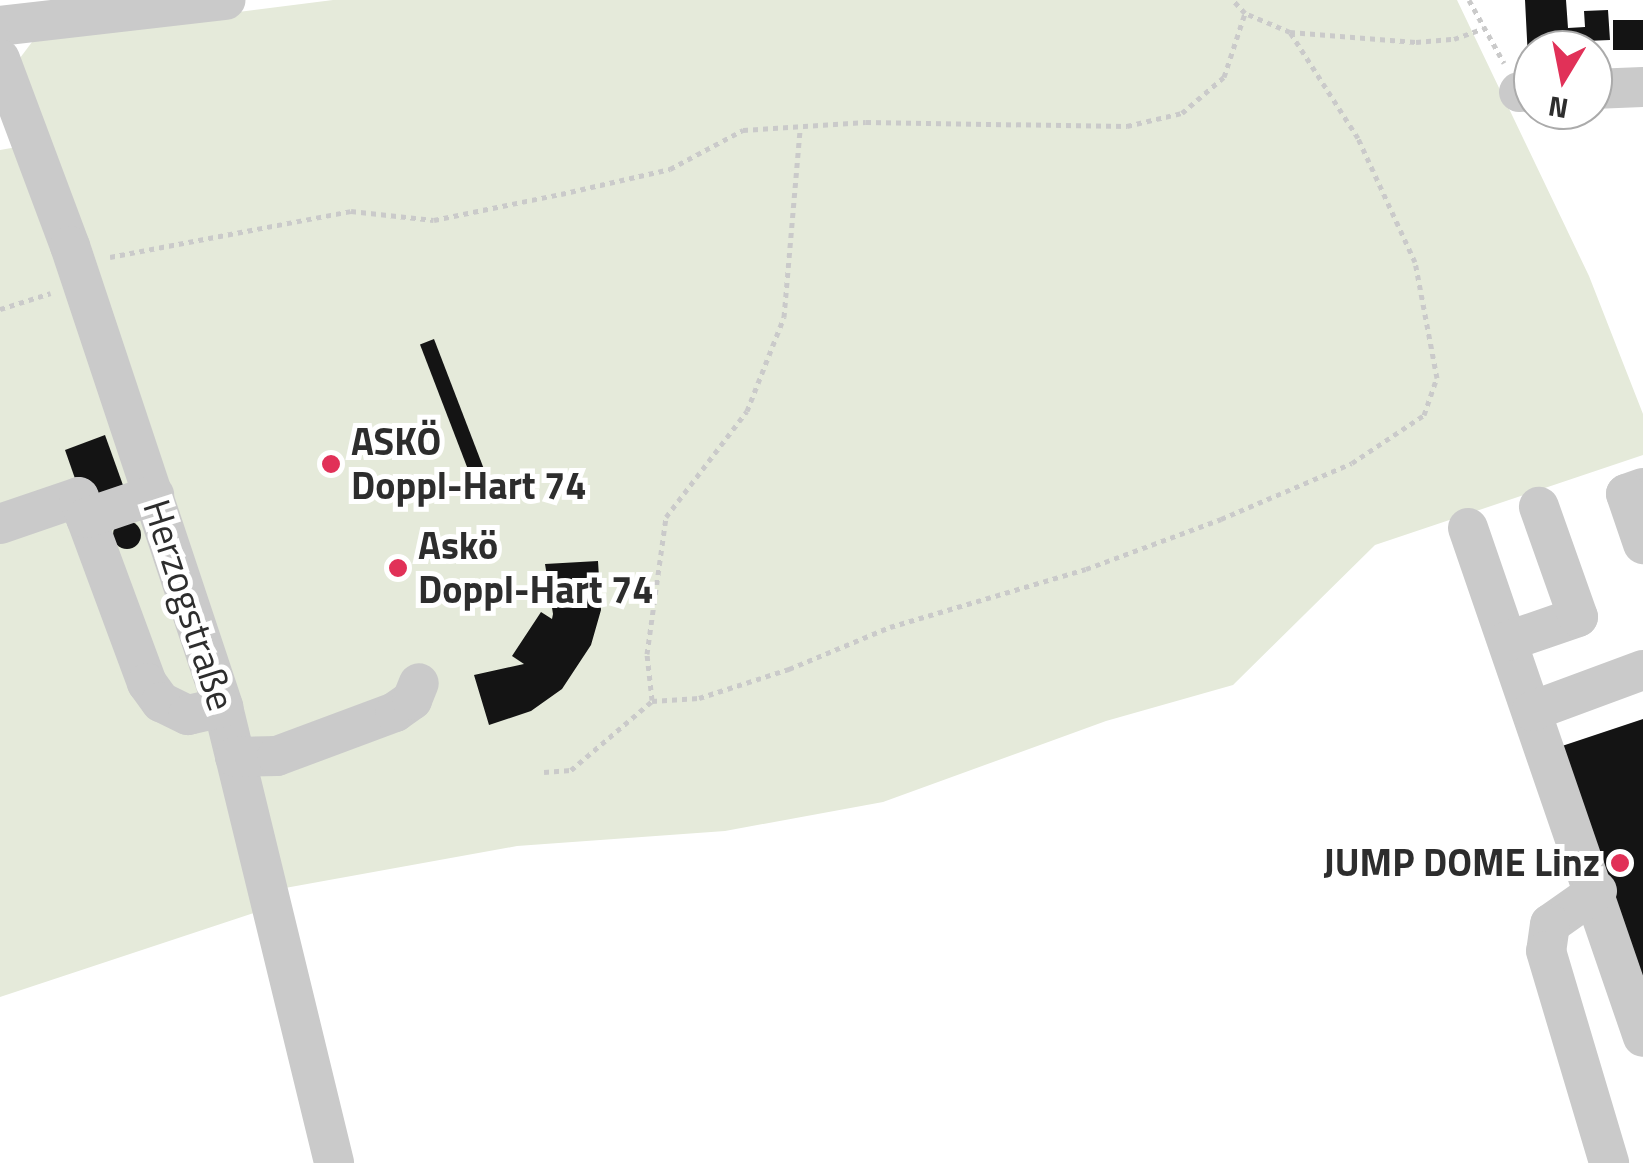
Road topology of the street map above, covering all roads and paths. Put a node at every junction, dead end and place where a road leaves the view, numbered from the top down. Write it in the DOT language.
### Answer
graph roads {
  1 [pos="226,0"];
  2 [pos="1233,0"];
  3 [pos="1469,0"];
  4 [pos="1245,13"];
  5 [pos="0,26"];
  6 [pos="1484,28"];
  7 [pos="1290,32"];
  8 [pos="0,59"];
  9 [pos="1513,72"];
  10 [pos="1643,87"];
  11 [pos="1613,88"];
  12 [pos="800,130"];
  13 [pos="79,273"];
  14 [pos="0,309"];
  15 [pos="1643,488"];
  16 [pos="154,495"];
  17 [pos="1539,507"];
  18 [pos="86,518"];
  19 [pos="0,524"];
  20 [pos="1468,528"];
  21 [pos="1643,544"];
  22 [pos="1508,641"];
  23 [pos="1643,670"];
  24 [pos="418,683"];
  25 [pos="652,702"];
  26 [pos="223,706"];
  27 [pos="1532,711"];
  28 [pos="234,757"];
  29 [pos="544,772"];
  30 [pos="1596,891"];
  31 [pos="1643,1037"];
  32 [pos="334,1163"];
  33 [pos="1609,1163"];
  1 -- 5 [label="street"];
  2 -- 4 [label="path"];
  3 -- 6 [label="path"];
  4 -- 7 [label="path"];
  4 -- 12 [label="path"];
  6 -- 7 [label="path"];
  6 -- 9 [label="path"];
  7 -- 25 [label="path"];
  8 -- 13 [label="street, Herzogstraße"];
  10 -- 11 [label="street"];
  12 -- 13 [label="path"];
  12 -- 25 [label="path"];
  13 -- 14 [label="path"];
  13 -- 16 [label="street, Herzogstraße"];
  15 -- 21 [label="street"];
  16 -- 18 [label="street"];
  16 -- 26 [label="street, Herzogstraße"];
  17 -- 22 [label="street"];
  18 -- 19 [label="street"];
  18 -- 26 [label="street"];
  20 -- 22 [label="street"];
  22 -- 27 [label="street"];
  23 -- 27 [label="street"];
  24 -- 28 [label="street"];
  25 -- 29 [label="path"];
  26 -- 28 [label="street, Herzogstraße"];
  27 -- 30 [label="street"];
  28 -- 32 [label="street, Herzogstraße"];
  30 -- 31 [label="street"];
  30 -- 33 [label="street"];
}
